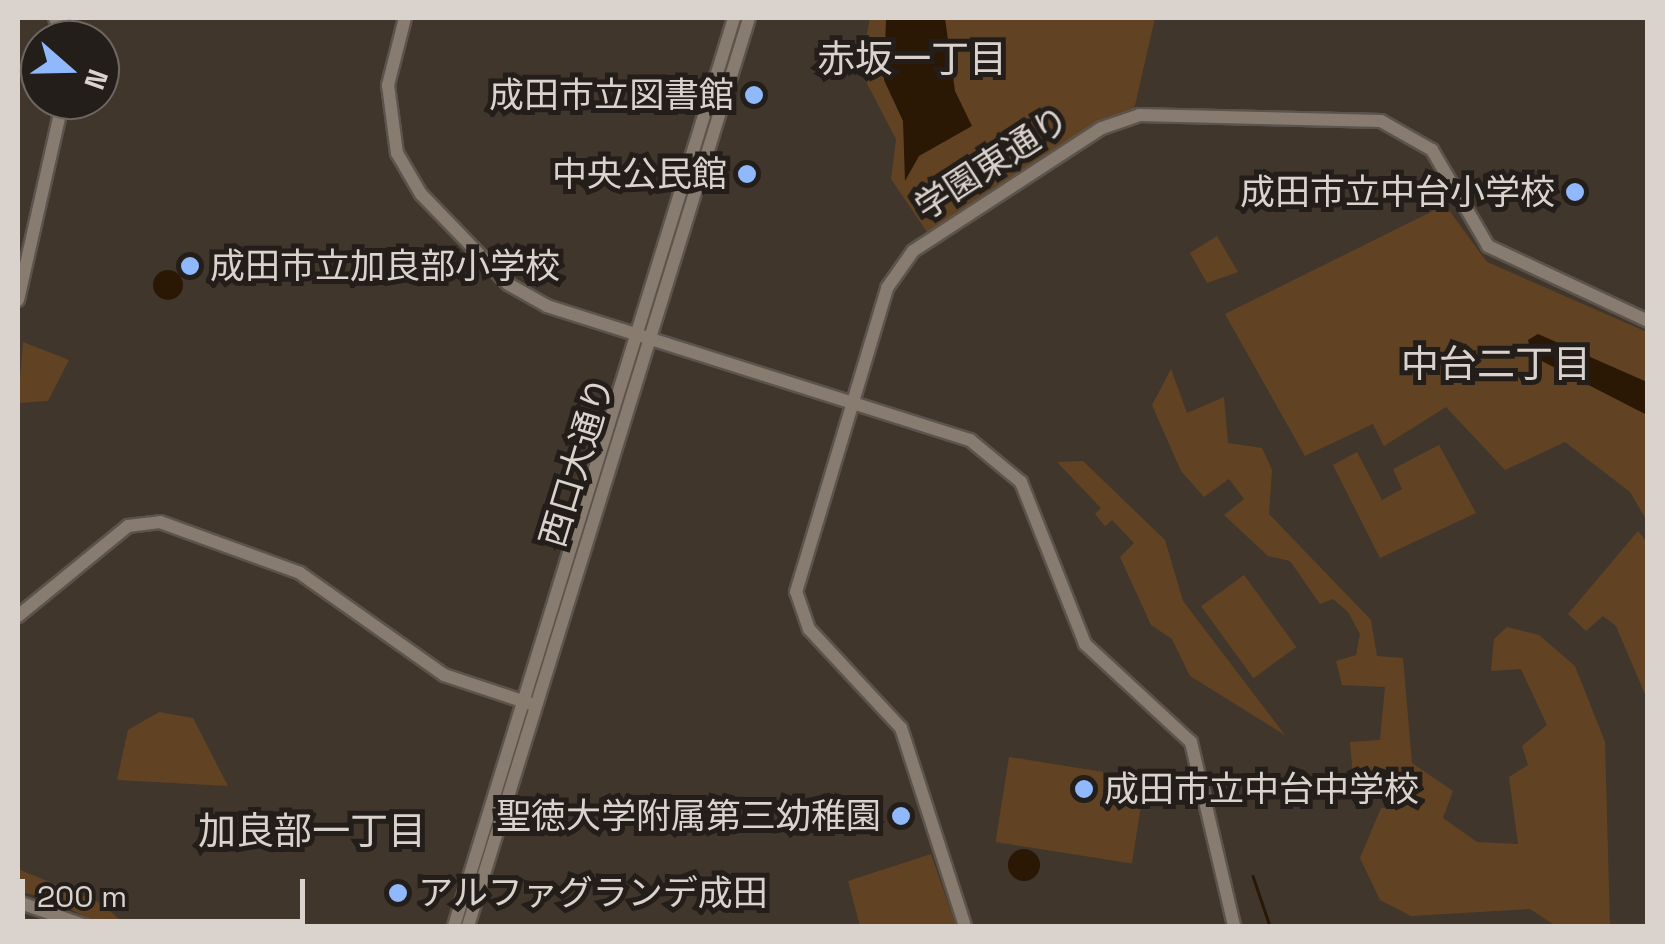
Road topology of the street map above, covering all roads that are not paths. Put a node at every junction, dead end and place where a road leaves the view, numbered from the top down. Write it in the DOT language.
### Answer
graph roads {
  1 [pos="405,18"];
  2 [pos="734,18"];
  3 [pos="749,18"];
  4 [pos="59,120"];
  5 [pos="18,300"];
  6 [pos="1648,321"];
  7 [pos="642,336"];
  8 [pos="850,400"];
  9 [pos="18,616"];
  10 [pos="529,703"];
  11 [pos="18,902"];
  12 [pos="86,926"];
  13 [pos="454,926"];
  14 [pos="468,926"];
  15 [pos="965,926"];
  16 [pos="1234,926"];
  1 -- 7 [label="street"];
  2 -- 7 [label="street, 西口大通り"];
  3 -- 7 [label="street, 西口大通り"];
  4 -- 5 [label="street"];
  6 -- 8 [label="street, 学園東通り"];
  7 -- 8 [label="street"];
  7 -- 10 [label="street, 西口大通り"];
  8 -- 15 [label="street, 学園東通り"];
  8 -- 16 [label="street"];
  9 -- 10 [label="street"];
  10 -- 13 [label="street, 西口大通り"];
  10 -- 14 [label="street, 西口大通り"];
  11 -- 12 [label="street"];
}
